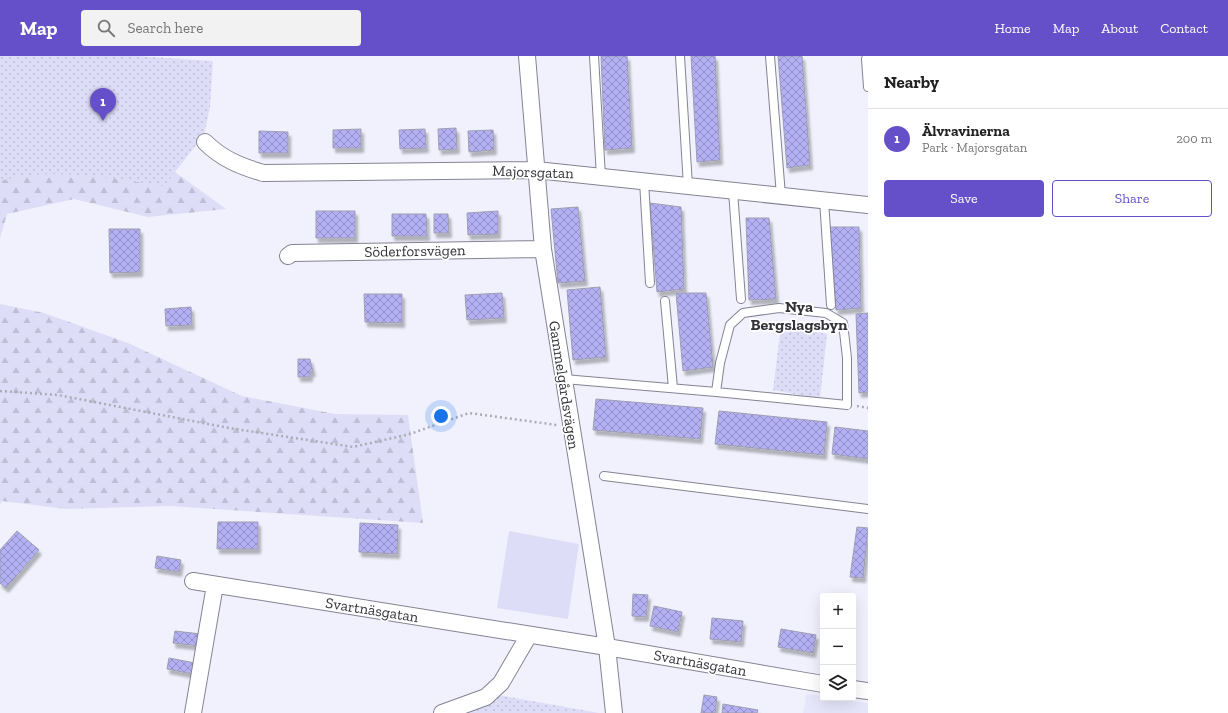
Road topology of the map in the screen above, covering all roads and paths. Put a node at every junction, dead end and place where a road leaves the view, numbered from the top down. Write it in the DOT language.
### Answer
graph roads {
  1 [pos="527,56"];
  2 [pos="594,56"];
  3 [pos="680,56"];
  4 [pos="770,56"];
  5 [pos="866,59"];
  6 [pos="868,87"];
  7 [pos="205,142"];
  8 [pos="536,170"];
  9 [pos="601,177"];
  10 [pos="644,181"];
  11 [pos="688,186"];
  12 [pos="734,191"];
  13 [pos="781,196"];
  14 [pos="824,200"];
  15 [pos="868,205"];
  16 [pos="543,249"];
  17 [pos="288,256"];
  18 [pos="650,283"];
  19 [pos="741,299"];
  20 [pos="665,301"];
  21 [pos="831,305"];
  22 [pos="564,379"];
  23 [pos="673,388"];
  24 [pos="0,391"];
  25 [pos="716,392"];
  26 [pos="571,427"];
  27 [pos="604,476"];
  28 [pos="868,509"];
  29 [pos="193,581"];
  30 [pos="215,585"];
  31 [pos="529,635"];
  32 [pos="607,647"];
  33 [pos="820,683"];
  34 [pos="856,689"];
  35 [pos="868,691"];
  36 [pos="193,713"];
  37 [pos="442,713"];
  38 [pos="614,713"];
  1 -- 8 [label="street, Gammelgårdsvägen"];
  2 -- 9 [label="lane"];
  3 -- 11 [label="lane"];
  4 -- 13 [label="lane"];
  5 -- 6 [label="lane"];
  7 -- 8 [label="street, Majorsgatan"];
  8 -- 9 [label="street, Majorsgatan"];
  8 -- 16 [label="street, Gammelgårdsvägen"];
  9 -- 10 [label="street, Majorsgatan"];
  10 -- 11 [label="street, Majorsgatan"];
  10 -- 18 [label="lane"];
  11 -- 12 [label="street, Majorsgatan"];
  12 -- 13 [label="street, Majorsgatan"];
  12 -- 19 [label="lane"];
  13 -- 14 [label="street, Majorsgatan"];
  14 -- 15 [label="street, Majorsgatan"];
  14 -- 21 [label="lane"];
  16 -- 17 [label="street, Söderforsvägen"];
  16 -- 22 [label="street, Gammelgårdsvägen"];
  20 -- 23 [label="lane"];
  22 -- 23 [label="lane"];
  22 -- 26 [label="street, Gammelgårdsvägen"];
  23 -- 25 [label="lane"];
  24 -- 26 [label="path"];
  25 -- 25 [label="lane"];
  26 -- 32 [label="street, Gammelgårdsvägen"];
  27 -- 28 [label="lane"];
  29 -- 30 [label="street, Svartnäsgatan"];
  30 -- 31 [label="street, Svartnäsgatan"];
  30 -- 36 [label="street"];
  31 -- 32 [label="street, Svartnäsgatan"];
  31 -- 37 [label="street"];
  32 -- 33 [label="street, Svartnäsgatan"];
  32 -- 38 [label="street, Gammelgårdsvägen"];
  34 -- 35 [label="street"];
}
